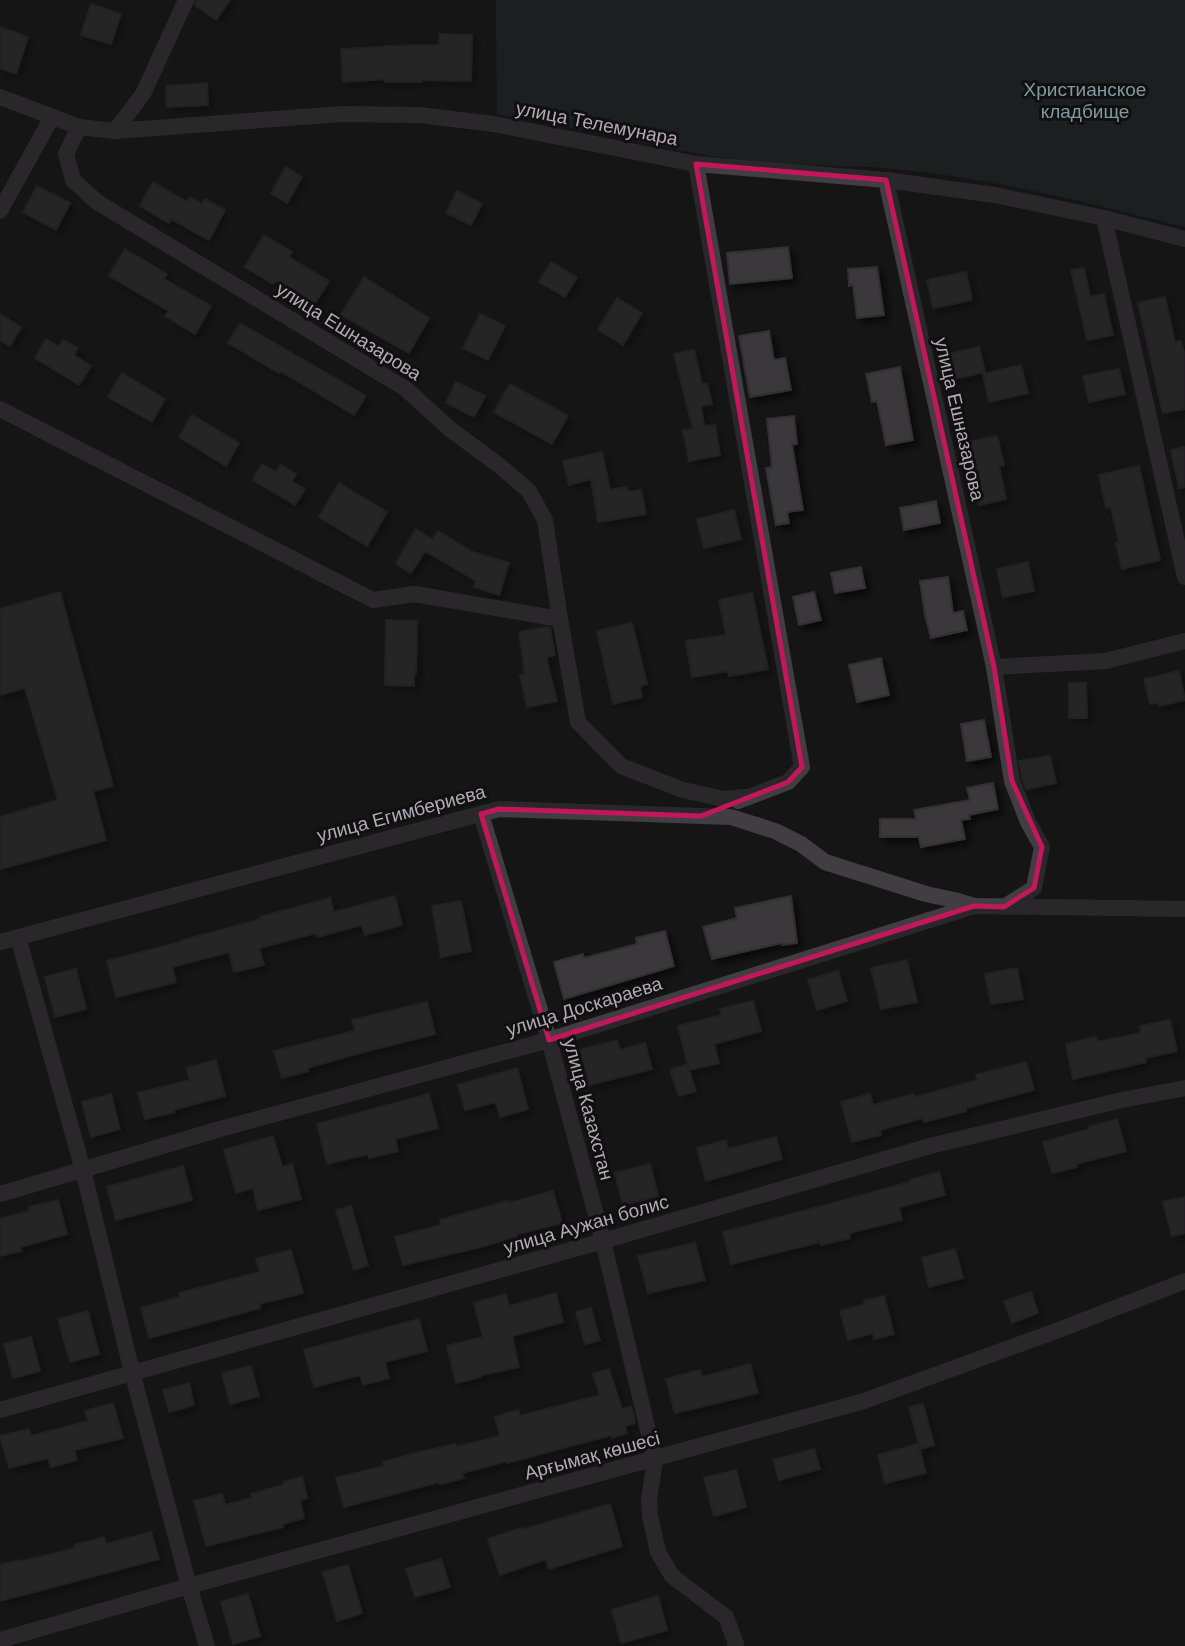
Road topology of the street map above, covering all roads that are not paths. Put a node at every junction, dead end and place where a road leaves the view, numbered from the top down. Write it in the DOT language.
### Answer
graph roads {
  1 [pos="186,0"];
  2 [pos="0,97"];
  3 [pos="52,117"];
  4 [pos="79,127"];
  5 [pos="115,131"];
  6 [pos="696,164"];
  7 [pos="886,180"];
  8 [pos="0,211"];
  9 [pos="1104,218"];
  10 [pos="1185,239"];
  11 [pos="0,410"];
  12 [pos="1185,577"];
  13 [pos="560,619"];
  14 [pos="1185,640"];
  15 [pos="994,667"];
  16 [pos="746,797"];
  17 [pos="481,814"];
  18 [pos="701,816"];
  19 [pos="974,906"];
  20 [pos="1004,907"];
  21 [pos="1185,909"];
  22 [pos="18,937"];
  23 [pos="0,942"];
  24 [pos="550,1040"];
  25 [pos="1185,1088"];
  26 [pos="83,1170"];
  27 [pos="0,1194"];
  28 [pos="603,1241"];
  29 [pos="1185,1281"];
  30 [pos="132,1372"];
  31 [pos="0,1410"];
  32 [pos="655,1460"];
  33 [pos="189,1586"];
  34 [pos="0,1640"];
  35 [pos="207,1646"];
  36 [pos="735,1646"];
  1 -- 5 [label="street"];
  2 -- 3 [label="street, улица Телемунара"];
  3 -- 4 [label="street, улица Телемунара"];
  3 -- 8 [label="street"];
  4 -- 5 [label="street, улица Телемунара"];
  4 -- 13 [label="street, улица Ешназарова"];
  5 -- 6 [label="street, улица Телемунара"];
  6 -- 7 [label="street, улица Телемунара"];
  6 -- 16 [label="street, улица Ешназарова"];
  7 -- 9 [label="street, улица Телемунара"];
  7 -- 15 [label="street, улица Ешназарова"];
  9 -- 10 [label="street, улица Телемунара"];
  9 -- 12 [label="street"];
  11 -- 13 [label="street"];
  13 -- 16 [label="street, улица Ешназарова"];
  14 -- 15 [label="street"];
  15 -- 20 [label="street, улица Ешназарова"];
  16 -- 18 [label="street, улица Ешназарова"];
  17 -- 18 [label="street, улица Егимбериева"];
  17 -- 22 [label="street, улица Егимбериева"];
  17 -- 24 [label="street, улица Казахстан"];
  18 -- 19 [label="street, улица Егимбериева"];
  19 -- 20 [label="street, улица Доскараева"];
  19 -- 24 [label="street, улица Доскараева"];
  20 -- 21 [label="street, улица Доскараева"];
  22 -- 23 [label="street, улица Егимбериева"];
  22 -- 26 [label="street"];
  24 -- 26 [label="street, улица Доскараева"];
  24 -- 28 [label="street, улица Казахстан"];
  25 -- 28 [label="street, улица Аужан болис"];
  26 -- 27 [label="street, улица Доскараева"];
  26 -- 30 [label="street"];
  28 -- 30 [label="street, улица Аужан болис"];
  28 -- 32 [label="street, улица Казахстан"];
  29 -- 32 [label="street, Арғымақ көшесі"];
  30 -- 31 [label="street, улица Аужан болис"];
  30 -- 33 [label="street"];
  32 -- 33 [label="street, Арғымақ көшесі"];
  32 -- 36 [label="street"];
  33 -- 34 [label="street, Арғымақ көшесі"];
  33 -- 35 [label="street"];
}
